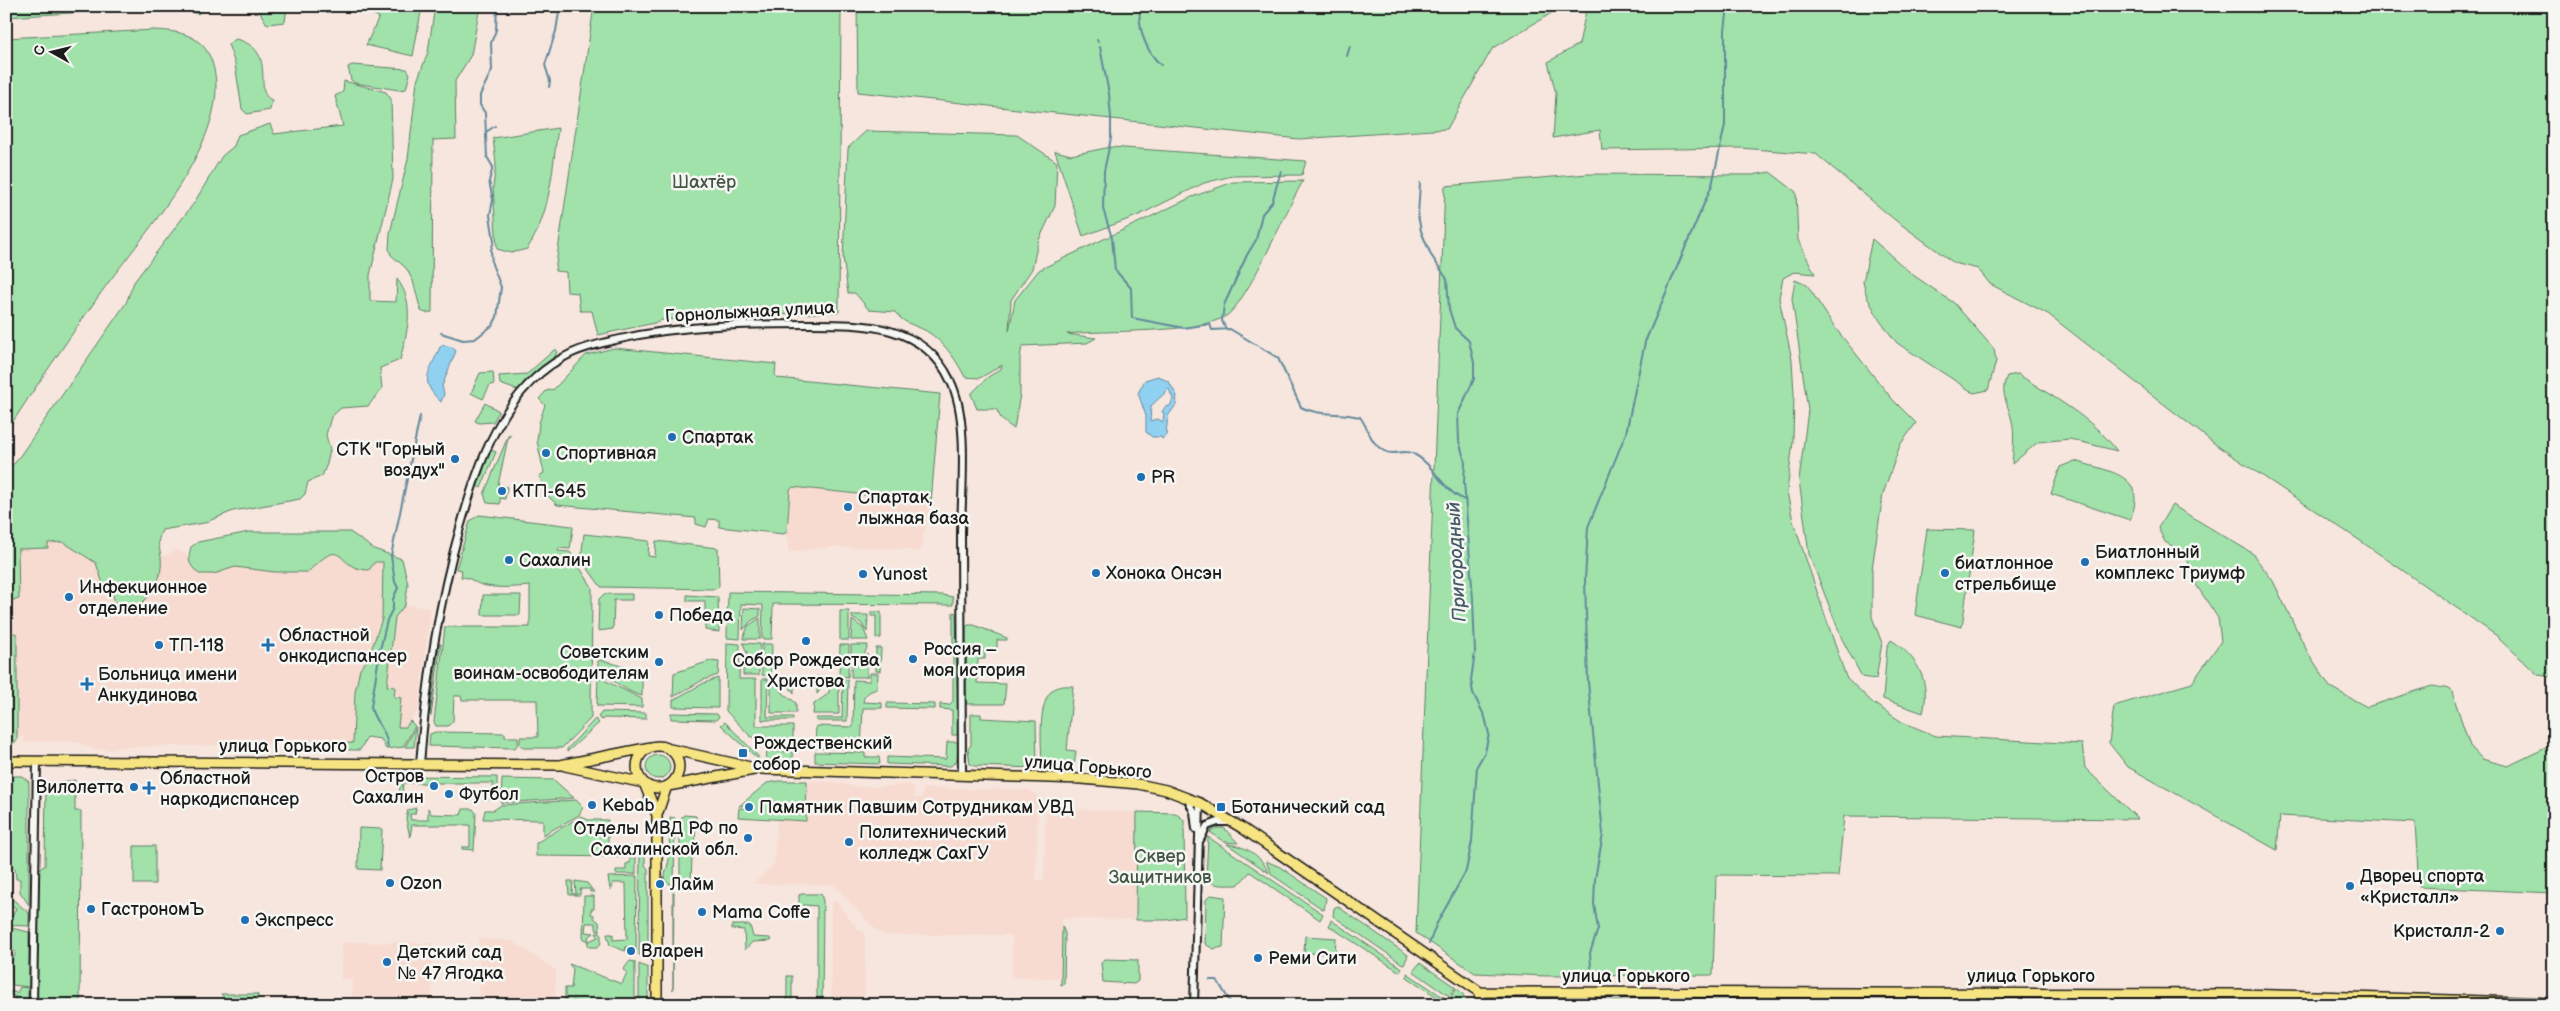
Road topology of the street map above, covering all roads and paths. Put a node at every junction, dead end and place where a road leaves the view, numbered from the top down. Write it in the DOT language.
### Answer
graph roads {
  1 [pos="650,747"];
  2 [pos="670,749"];
  3 [pos="6,761"];
  4 [pos="37,761"];
  5 [pos="420,764"];
  6 [pos="560,765"];
  7 [pos="759,768"];
  8 [pos="962,775"];
  9 [pos="644,783"];
  10 [pos="667,786"];
  11 [pos="1188,800"];
  12 [pos="1200,803"];
  13 [pos="657,814"];
  14 [pos="1233,823"];
  15 [pos="1198,845"];
  16 [pos="1480,992"];
  17 [pos="2270,1000"];
  18 [pos="2554,1003"];
  19 [pos="33,1005"];
  20 [pos="657,1005"];
  21 [pos="1194,1005"];
  22 [pos="1479,1005"];
  1 -- 2 [label="main road"];
  1 -- 6 [label="main road, улица Горького"];
  1 -- 9 [label="main road"];
  2 -- 7 [label="main road, улица Горького"];
  2 -- 10 [label="main road"];
  3 -- 4 [label="main road, улица Горького"];
  4 -- 5 [label="main road, улица Горького"];
  4 -- 19 [label="street"];
  5 -- 6 [label="main road, улица Горького"];
  5 -- 8 [label="street, Горнолыжная улица"];
  6 -- 9 [label="main road, улица Горького"];
  7 -- 8 [label="main road, улица Горького"];
  7 -- 10 [label="main road, улица Горького"];
  8 -- 11 [label="main road, улица Горького"];
  9 -- 10 [label="main road"];
  9 -- 13 [label="main road"];
  10 -- 13 [label="main road"];
  11 -- 12 [label="main road, улица Горького"];
  11 -- 15 [label="street"];
  12 -- 14 [label="main road, улица Горького"];
  12 -- 15 [label="street"];
  13 -- 20 [label="main road"];
  14 -- 15 [label="street"];
  14 -- 16 [label="main road, улица Горького"];
  15 -- 21 [label="street"];
  16 -- 17 [label="main road, улица Горького"];
  16 -- 22 [label="main road"];
  17 -- 18 [label="main road, улица Горького"];
}
